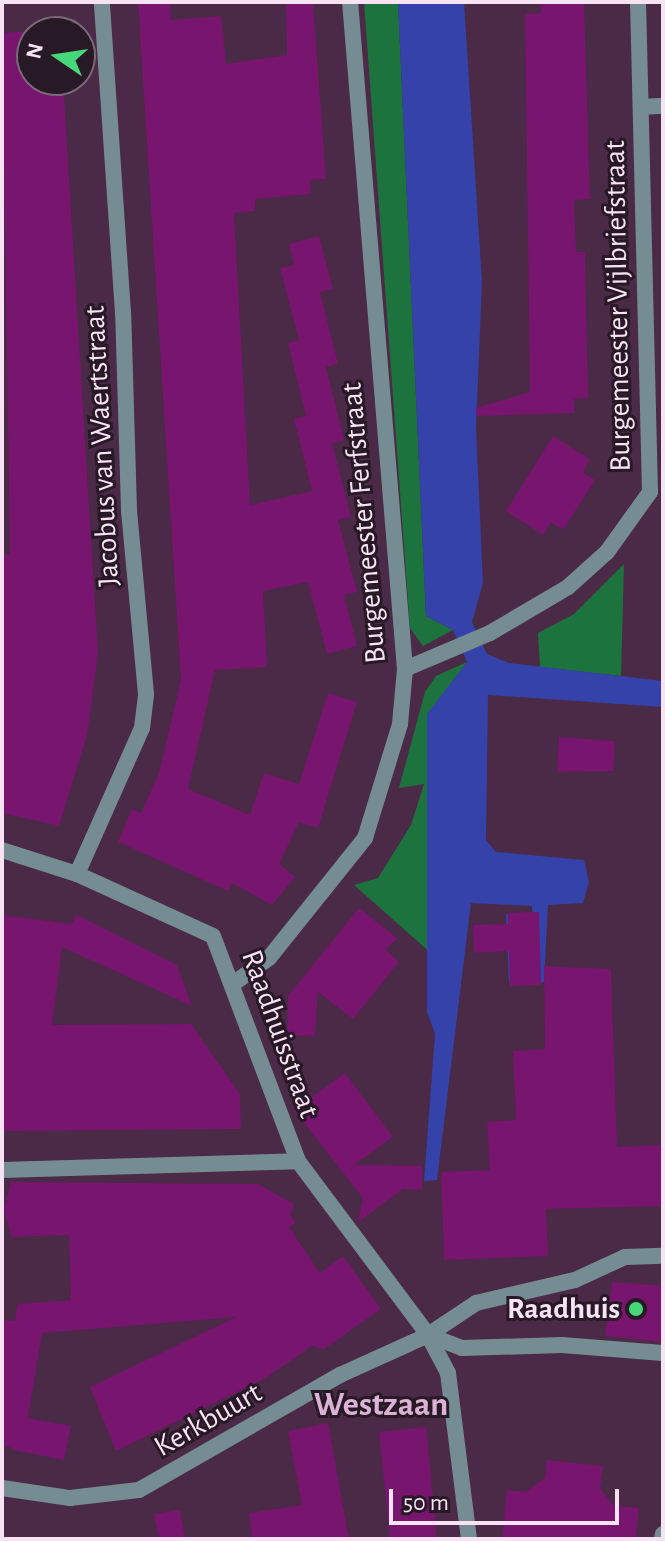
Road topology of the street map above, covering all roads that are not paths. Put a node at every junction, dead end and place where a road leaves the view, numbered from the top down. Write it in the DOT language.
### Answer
graph roads {
  1 [pos="102,2"];
  2 [pos="350,2"];
  3 [pos="638,2"];
  4 [pos="663,106"];
  5 [pos="641,107"];
  6 [pos="657,492"];
  7 [pos="405,669"];
  8 [pos="2,850"];
  9 [pos="77,874"];
  10 [pos="234,983"];
  11 [pos="298,1161"];
  12 [pos="2,1170"];
  13 [pos="663,1256"];
  14 [pos="428,1335"];
  15 [pos="663,1353"];
  16 [pos="2,1488"];
  17 [pos="469,1539"];
  1 -- 9 [label="street, Jacobus van Waertstraat"];
  2 -- 7 [label="street, Burgemeester Ferfstraat"];
  3 -- 5 [label="street, Burgemeester Vijlbriefstraat"];
  4 -- 5 [label="street"];
  5 -- 6 [label="street, Burgemeester Vijlbriefstraat"];
  6 -- 7 [label="street, Burgemeester Vijlbriefstraat"];
  7 -- 10 [label="street, Burgemeester Ferfstraat"];
  8 -- 9 [label="street, Raadhuisstraat"];
  9 -- 10 [label="street, Raadhuisstraat"];
  10 -- 11 [label="street, Raadhuisstraat"];
  11 -- 12 [label="street"];
  11 -- 14 [label="street, Raadhuisstraat"];
  13 -- 14 [label="street, Kerkbuurt"];
  14 -- 15 [label="street"];
  14 -- 16 [label="street, Kerkbuurt"];
  14 -- 17 [label="street, Raadhuisstraat"];
}
